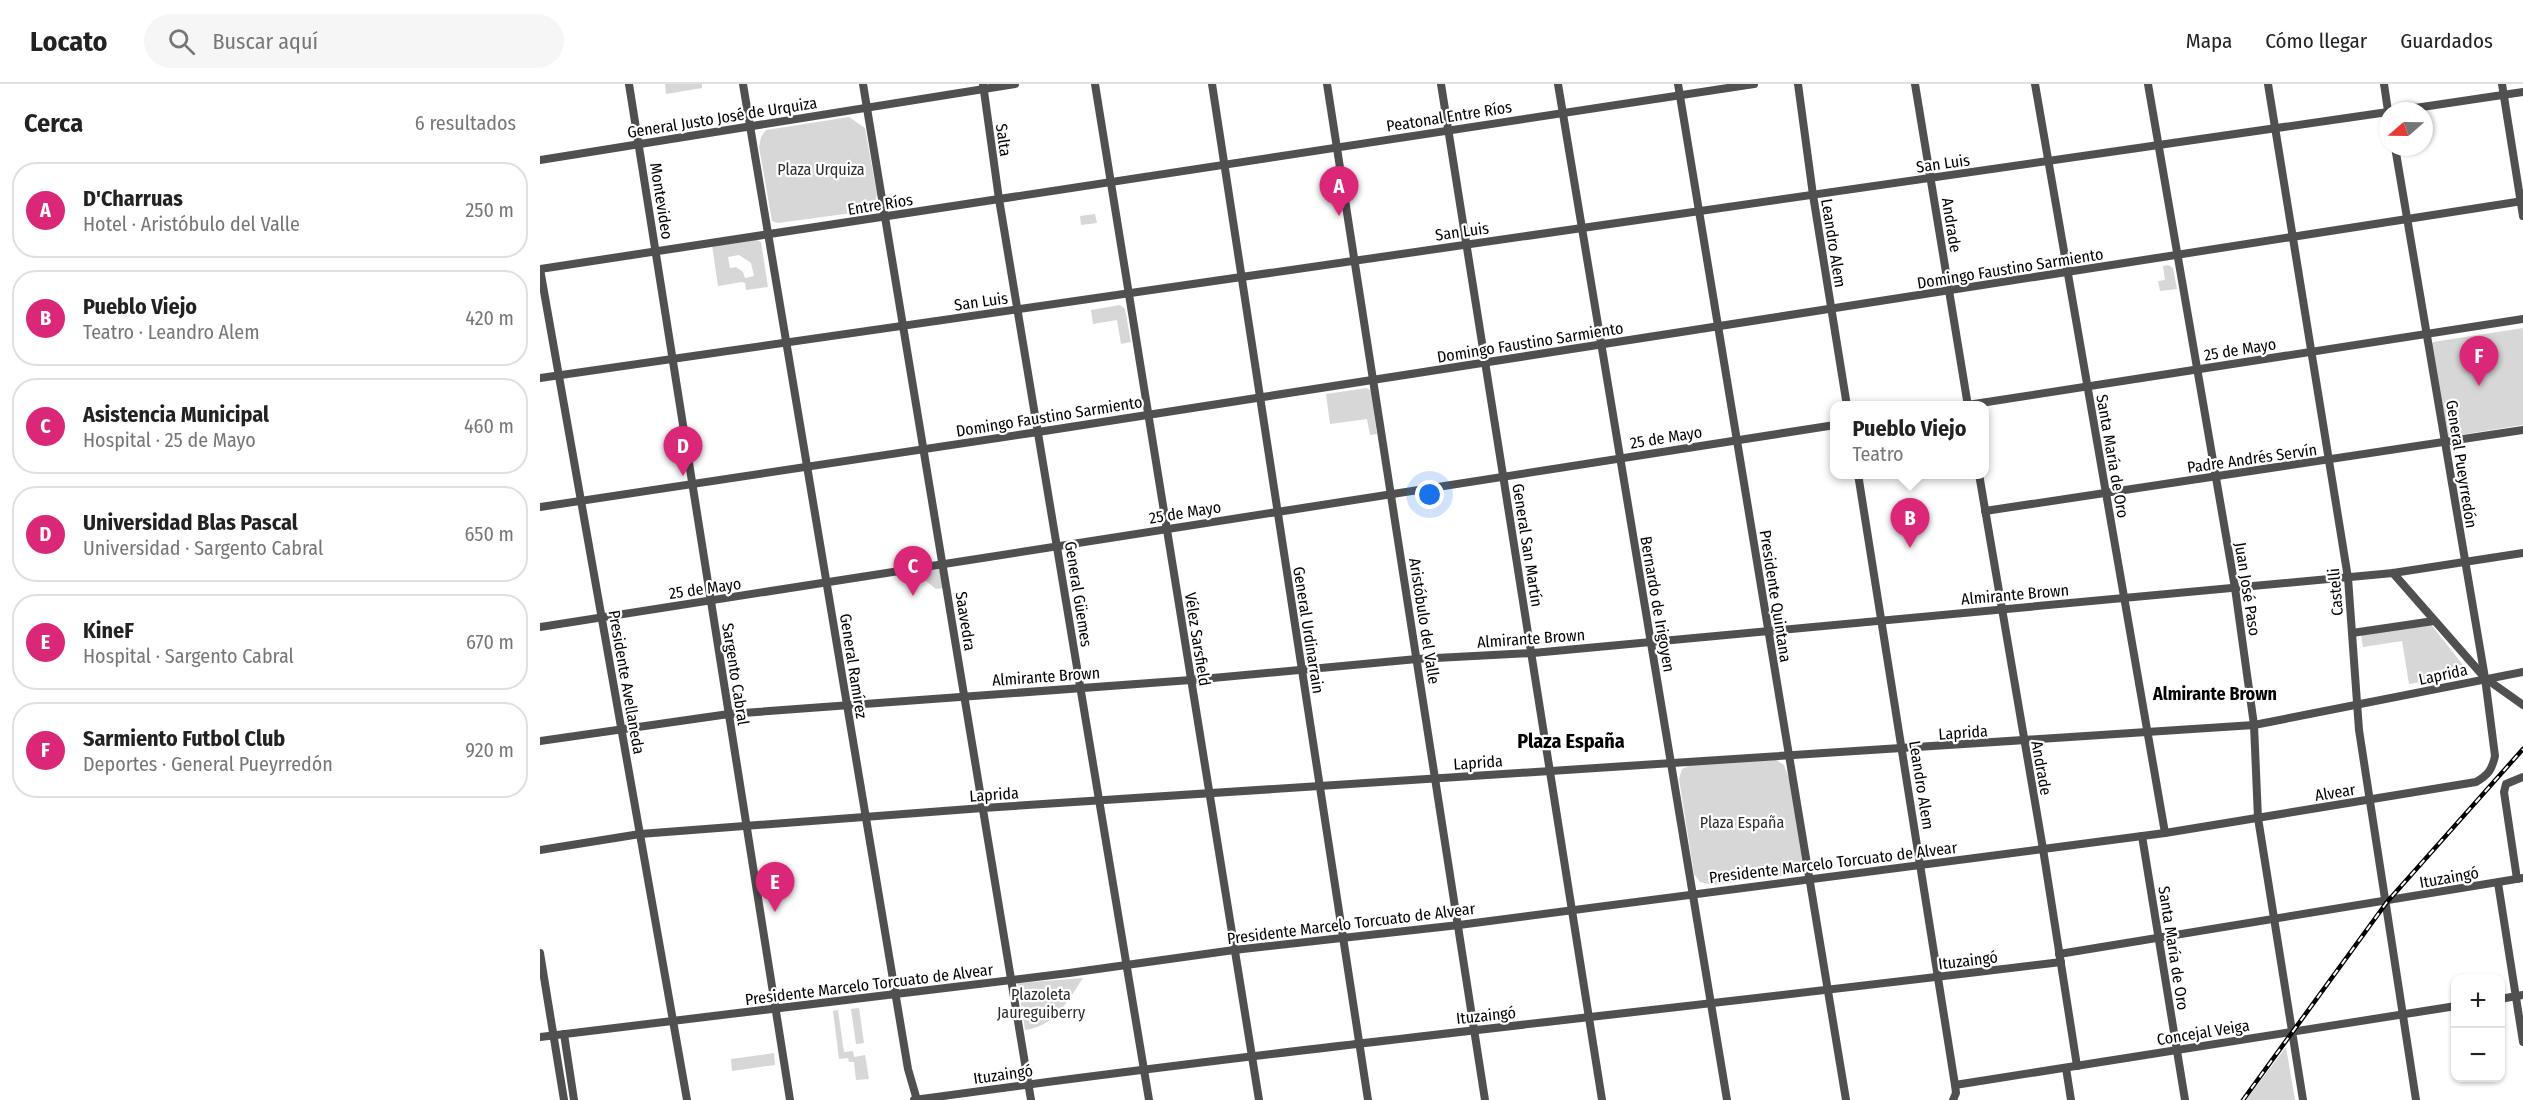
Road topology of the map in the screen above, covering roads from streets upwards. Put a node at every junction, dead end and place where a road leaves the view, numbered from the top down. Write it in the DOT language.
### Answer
graph roads {
  1 [pos="629,84"];
  2 [pos="743,84"];
  3 [pos="863,84"];
  4 [pos="1016,84"];
  5 [pos="1095,84"];
  6 [pos="1212,84"];
  7 [pos="1327,84"];
  8 [pos="1441,84"];
  9 [pos="1558,84"];
  10 [pos="1678,84"];
  11 [pos="1754,84"];
  12 [pos="1798,84"];
  13 [pos="1915,84"];
  14 [pos="2035,84"];
  15 [pos="2148,84"];
  16 [pos="2268,84"];
  17 [pos="2384,84"];
  18 [pos="2502,84"];
  19 [pos="983,86"];
  20 [pos="2523,92"];
  21 [pos="2504,95"];
  22 [pos="1680,96"];
  23 [pos="2387,102"];
  24 [pos="2433,105"];
  25 [pos="868,107"];
  26 [pos="1563,113"];
  27 [pos="2379,113"];
  28 [pos="752,127"];
  29 [pos="2276,128"];
  30 [pos="1448,130"];
  31 [pos="640,145"];
  32 [pos="2158,146"];
  33 [pos="1335,147"];
  34 [pos="2396,156"];
  35 [pos="540,160"];
  36 [pos="2048,162"];
  37 [pos="1224,165"];
  38 [pos="1931,178"];
  39 [pos="1111,182"];
  40 [pos="1813,195"];
  41 [pos="999,199"];
  42 [pos="2522,202"];
  43 [pos="1698,212"];
  44 [pos="2523,216"];
  45 [pos="885,217"];
  46 [pos="2407,220"];
  47 [pos="1581,228"];
  48 [pos="769,234"];
  49 [pos="2294,238"];
  50 [pos="1467,244"];
  51 [pos="656,252"];
  52 [pos="2177,256"];
  53 [pos="1353,260"];
  54 [pos="540,269"];
  55 [pos="2066,273"];
  56 [pos="1241,277"];
  57 [pos="1949,291"];
  58 [pos="1129,293"];
  59 [pos="1018,309"];
  60 [pos="1831,309"];
  61 [pos="2523,319"];
  62 [pos="904,326"];
  63 [pos="1717,327"];
  64 [pos="2428,334"];
  65 [pos="788,341"];
  66 [pos="1600,344"];
  67 [pos="2312,351"];
  68 [pos="673,359"];
  69 [pos="1485,363"];
  70 [pos="2197,369"];
  71 [pos="559,376"];
  72 [pos="540,378"];
  73 [pos="1372,379"];
  74 [pos="2086,386"];
  75 [pos="1259,397"];
  76 [pos="1846,401"];
  77 [pos="1965,401"];
  78 [pos="1989,401"];
  79 [pos="1149,415"];
  80 [pos="1830,426"];
  81 [pos="2523,430"];
  82 [pos="1038,432"];
  83 [pos="1736,440"];
  84 [pos="2444,441"];
  85 [pos="924,448"];
  86 [pos="1621,458"];
  87 [pos="2330,460"];
  88 [pos="808,466"];
  89 [pos="1503,476"];
  90 [pos="2216,477"];
  91 [pos="1859,479"];
  92 [pos="1980,479"];
  93 [pos="692,484"];
  94 [pos="1391,493"];
  95 [pos="2106,493"];
  96 [pos="582,500"];
  97 [pos="540,507"];
  98 [pos="1277,511"];
  99 [pos="1985,511"];
  100 [pos="1168,528"];
  101 [pos="1058,546"];
  102 [pos="2523,553"];
  103 [pos="2464,563"];
  104 [pos="944,565"];
  105 [pos="2393,573"];
  106 [pos="2348,578"];
  107 [pos="828,584"];
  108 [pos="2235,588"];
  109 [pos="2124,599"];
  110 [pos="711,602"];
  111 [pos="2002,609"];
  112 [pos="603,617"];
  113 [pos="1882,620"];
  114 [pos="2434,621"];
  115 [pos="540,627"];
  116 [pos="1767,631"];
  117 [pos="2352,633"];
  118 [pos="1651,641"];
  119 [pos="1533,653"];
  120 [pos="1417,659"];
  121 [pos="1301,669"];
  122 [pos="2523,672"];
  123 [pos="2485,678"];
  124 [pos="1191,680"];
  125 [pos="1080,687"];
  126 [pos="964,696"];
  127 [pos="846,704"];
  128 [pos="2523,705"];
  129 [pos="2357,706"];
  130 [pos="729,714"];
  131 [pos="2254,725"];
  132 [pos="621,729"];
  133 [pos="2148,733"];
  134 [pos="540,741"];
  135 [pos="2024,742"];
  136 [pos="1902,749"];
  137 [pos="1789,756"];
  138 [pos="2495,756"];
  139 [pos="1671,764"];
  140 [pos="1551,771"];
  141 [pos="2523,777"];
  142 [pos="1436,779"];
  143 [pos="1319,787"];
  144 [pos="1209,792"];
  145 [pos="2370,800"];
  146 [pos="1099,802"];
  147 [pos="983,808"];
  148 [pos="865,817"];
  149 [pos="2258,818"];
  150 [pos="746,826"];
  151 [pos="2164,833"];
  152 [pos="639,834"];
  153 [pos="2142,836"];
  154 [pos="2043,849"];
  155 [pos="540,850"];
  156 [pos="1921,865"];
  157 [pos="1809,879"];
  158 [pos="2520,879"];
  159 [pos="2498,883"];
  160 [pos="1694,893"];
  161 [pos="2387,902"];
  162 [pos="1572,910"];
  163 [pos="2274,919"];
  164 [pos="1459,925"];
  165 [pos="1342,937"];
  166 [pos="2158,938"];
  167 [pos="1234,950"];
  168 [pos="540,953"];
  169 [pos="2060,958"];
  170 [pos="1126,965"];
  171 [pos="1938,977"];
  172 [pos="1012,980"];
  173 [pos="1827,990"];
  174 [pos="895,994"];
  175 [pos="2519,996"];
  176 [pos="1712,1004"];
  177 [pos="2451,1007"];
  178 [pos="775,1009"];
  179 [pos="2403,1015"];
  180 [pos="1589,1018"];
  181 [pos="673,1021"];
  182 [pos="1474,1030"];
  183 [pos="2292,1031"];
  184 [pos="564,1034"];
  185 [pos="552,1036"];
  186 [pos="540,1037"];
  187 [pos="2523,1042"];
  188 [pos="1360,1043"];
  189 [pos="2177,1050"];
  190 [pos="1252,1057"];
  191 [pos="2077,1066"];
  192 [pos="2066,1068"];
  193 [pos="1145,1070"];
  194 [pos="1029,1084"];
  195 [pos="1955,1085"];
  196 [pos="564,1100"];
  197 [pos="574,1100"];
  198 [pos="687,1100"];
  199 [pos="790,1100"];
  200 [pos="916,1100"];
  201 [pos="1031,1100"];
  202 [pos="1149,1100"];
  203 [pos="1259,1100"];
  204 [pos="1368,1100"];
  205 [pos="1485,1100"];
  206 [pos="1602,1100"];
  207 [pos="1726,1100"];
  208 [pos="1845,1100"];
  209 [pos="1953,1100"];
  210 [pos="2071,1100"];
  211 [pos="2185,1100"];
  212 [pos="2303,1100"];
  213 [pos="2416,1100"];
  1 -- 31 [label="street, Montevideo"];
  2 -- 28 [label="street, General Ramírez"];
  3 -- 25 [label="street, Saavedra"];
  4 -- 19 [label="street, General Justo José de Urquiza"];
  5 -- 39 [label="street, Vélez Sarsfield"];
  6 -- 37 [label="street, General Urdinarrain"];
  7 -- 33 [label="street, Aristóbulo del Valle"];
  8 -- 30 [label="street, General San Martín"];
  9 -- 26 [label="street, Bernardo de Irigoyen"];
  10 -- 22 [label="street, Presidente Quintana"];
  11 -- 22 [label="street"];
  12 -- 40 [label="street, Leandro Alem"];
  13 -- 38 [label="street, Andrade"];
  14 -- 36 [label="street, Santa María de Oro"];
  15 -- 32 [label="street, Juan José Paso"];
  16 -- 29 [label="street, Castelli"];
  17 -- 23 [label="street"];
  18 -- 21 [label="street"];
  19 -- 25 [label="street, General Justo José de Urquiza"];
  19 -- 41 [label="street, Salta"];
  20 -- 21 [label="street"];
  21 -- 24 [label="street"];
  21 -- 42 [label="street"];
  22 -- 26 [label="street, Peatonal Entre Ríos"];
  22 -- 43 [label="street, Presidente Quintana"];
  25 -- 28 [label="street, General Justo José de Urquiza"];
  25 -- 45 [label="street, Saavedra"];
  26 -- 30 [label="street, Peatonal Entre Ríos"];
  26 -- 47 [label="street, Bernardo de Irigoyen"];
  27 -- 29 [label="street, San Luis"];
  28 -- 31 [label="street, General Justo José de Urquiza"];
  28 -- 48 [label="street, General Ramírez"];
  29 -- 32 [label="street, San Luis"];
  29 -- 49 [label="street, Castelli"];
  30 -- 33 [label="street, Peatonal Entre Ríos"];
  30 -- 50 [label="street, General San Martín"];
  31 -- 35 [label="street, General Justo José de Urquiza"];
  31 -- 51 [label="street, Montevideo"];
  32 -- 36 [label="street, San Luis"];
  32 -- 52 [label="street, Juan José Paso"];
  33 -- 37 [label="street, Peatonal Entre Ríos"];
  33 -- 53 [label="street, Aristóbulo del Valle"];
  34 -- 46 [label="street, General Pueyrredón"];
  36 -- 38 [label="street, San Luis"];
  36 -- 55 [label="street, Santa María de Oro"];
  37 -- 39 [label="street, Entre Ríos"];
  37 -- 56 [label="street, General Urdinarrain"];
  38 -- 40 [label="street, San Luis"];
  38 -- 57 [label="street, Andrade"];
  39 -- 41 [label="street, Entre Ríos"];
  39 -- 58 [label="street, Vélez Sarsfield"];
  40 -- 43 [label="street, San Luis"];
  40 -- 60 [label="street, Leandro Alem"];
  41 -- 45 [label="street, Entre Ríos"];
  41 -- 59 [label="street, General Güemes"];
  42 -- 44 [label="street"];
  42 -- 46 [label="street, Domingo Faustino Sarmiento"];
  43 -- 47 [label="street, San Luis"];
  43 -- 63 [label="street, Presidente Quintana"];
  45 -- 48 [label="street, Entre Ríos"];
  45 -- 62 [label="street, Saavedra"];
  46 -- 49 [label="street, Domingo Faustino Sarmiento"];
  46 -- 64 [label="street, General Pueyrredón"];
  47 -- 50 [label="street, San Luis"];
  47 -- 66 [label="street, Bernardo de Irigoyen"];
  48 -- 51 [label="street, Entre Ríos"];
  48 -- 65 [label="street, General Ramírez"];
  49 -- 52 [label="street, Domingo Faustino Sarmiento"];
  49 -- 67 [label="street, Castelli"];
  50 -- 53 [label="street, San Luis"];
  50 -- 69 [label="street, General San Martín"];
  51 -- 54 [label="street, Entre Ríos"];
  51 -- 68 [label="street, Sargento Cabral"];
  52 -- 55 [label="street, Domingo Faustino Sarmiento"];
  52 -- 70 [label="street, Juan José Paso"];
  53 -- 56 [label="street, San Luis"];
  53 -- 73 [label="street, Aristóbulo del Valle"];
  54 -- 71 [label="street, Presidente Avellaneda"];
  55 -- 57 [label="street, Domingo Faustino Sarmiento"];
  55 -- 74 [label="street, Santa María de Oro"];
  56 -- 58 [label="street, San Luis"];
  56 -- 75 [label="street, General Urdinarrain"];
  57 -- 60 [label="street, Domingo Faustino Sarmiento"];
  57 -- 77 [label="street, Andrade"];
  58 -- 59 [label="street, San Luis"];
  58 -- 79 [label="street, Vélez Sarsfield"];
  59 -- 62 [label="street, San Luis"];
  59 -- 82 [label="street, General Güemes"];
  60 -- 63 [label="street, Domingo Faustino Sarmiento"];
  60 -- 76 [label="street, Leandro Alem"];
  61 -- 64 [label="street, 25 de Mayo"];
  62 -- 65 [label="street, San Luis"];
  62 -- 85 [label="street, Saavedra"];
  63 -- 66 [label="street, Domingo Faustino Sarmiento"];
  63 -- 83 [label="street, Presidente Quintana"];
  64 -- 67 [label="street, 25 de Mayo"];
  64 -- 84 [label="street, General Pueyrredón"];
  65 -- 68 [label="street, San Luis"];
  65 -- 88 [label="street, General Ramírez"];
  66 -- 69 [label="street, Domingo Faustino Sarmiento"];
  66 -- 86 [label="street, Bernardo de Irigoyen"];
  67 -- 70 [label="street, 25 de Mayo"];
  67 -- 87 [label="street, Castelli"];
  68 -- 71 [label="street, San Luis"];
  68 -- 93 [label="street, Sargento Cabral"];
  69 -- 73 [label="street, Domingo Faustino Sarmiento"];
  69 -- 89 [label="street, General San Martín"];
  70 -- 74 [label="street, 25 de Mayo"];
  70 -- 90 [label="street, Juan José Paso"];
  71 -- 72 [label="street, San Luis"];
  71 -- 96 [label="street, Presidente Avellaneda"];
  73 -- 75 [label="street, Domingo Faustino Sarmiento"];
  73 -- 94 [label="street, Aristóbulo del Valle"];
  74 -- 78 [label="street, 25 de Mayo"];
  74 -- 95 [label="street, Santa María de Oro"];
  75 -- 79 [label="street, Domingo Faustino Sarmiento"];
  75 -- 98 [label="street, General Urdinarrain"];
  79 -- 82 [label="street, Domingo Faustino Sarmiento"];
  79 -- 100 [label="street, Vélez Sarsfield"];
  80 -- 83 [label="street, 25 de Mayo"];
  81 -- 84 [label="street, Padre Andrés Servín"];
  82 -- 85 [label="street, Domingo Faustino Sarmiento"];
  82 -- 101 [label="street, General Güemes"];
  83 -- 86 [label="street, 25 de Mayo"];
  83 -- 116 [label="street, Presidente Quintana"];
  84 -- 87 [label="street, Padre Andrés Servín"];
  84 -- 103 [label="street, General Pueyrredón"];
  85 -- 88 [label="street, Domingo Faustino Sarmiento"];
  85 -- 104 [label="street, Saavedra"];
  86 -- 89 [label="street, 25 de Mayo"];
  86 -- 118 [label="street, Bernardo de Irigoyen"];
  87 -- 90 [label="street, Padre Andrés Servín"];
  87 -- 106 [label="street, Castelli"];
  88 -- 93 [label="street, Domingo Faustino Sarmiento"];
  88 -- 107 [label="street, General Ramírez"];
  89 -- 94 [label="street, 25 de Mayo"];
  89 -- 119 [label="street, General San Martín"];
  90 -- 95 [label="street, Padre Andrés Servín"];
  90 -- 108 [label="street, Juan José Paso"];
  91 -- 113 [label="street, Leandro Alem"];
  92 -- 99 [label="street, Andrade"];
  93 -- 96 [label="street, Domingo Faustino Sarmiento"];
  93 -- 110 [label="street, Sargento Cabral"];
  94 -- 98 [label="street, 25 de Mayo"];
  94 -- 120 [label="street, Aristóbulo del Valle"];
  95 -- 99 [label="street, Padre Andrés Servín"];
  95 -- 109 [label="street, Santa María de Oro"];
  96 -- 97 [label="street, Domingo Faustino Sarmiento"];
  96 -- 112 [label="street, Presidente Avellaneda"];
  98 -- 100 [label="street, 25 de Mayo"];
  98 -- 121 [label="street, General Urdinarrain"];
  99 -- 111 [label="street, Andrade"];
  100 -- 101 [label="street, 25 de Mayo"];
  100 -- 124 [label="street, Vélez Sarsfield"];
  101 -- 104 [label="street, 25 de Mayo"];
  101 -- 125 [label="street, General Güemes"];
  102 -- 103 [label="street, Almirante Brown"];
  103 -- 105 [label="street, Almirante Brown"];
  103 -- 123 [label="street, General Pueyrredón"];
  104 -- 107 [label="street, 25 de Mayo"];
  104 -- 126 [label="street, Saavedra"];
  105 -- 106 [label="street, Almirante Brown"];
  105 -- 114 [label="street"];
  106 -- 108 [label="street, Almirante Brown"];
  106 -- 117 [label="street, Castelli"];
  107 -- 110 [label="street, 25 de Mayo"];
  107 -- 127 [label="street, General Ramírez"];
  108 -- 109 [label="street, Almirante Brown"];
  108 -- 131 [label="street, Juan José Paso"];
  109 -- 111 [label="street, Almirante Brown"];
  109 -- 133 [label="street, Santa María de Oro"];
  110 -- 112 [label="street, 25 de Mayo"];
  110 -- 130 [label="street, Sargento Cabral"];
  111 -- 113 [label="street, Almirante Brown"];
  111 -- 135 [label="street, Andrade"];
  112 -- 115 [label="street, 25 de Mayo"];
  112 -- 132 [label="street, Presidente Avellaneda"];
  113 -- 116 [label="street, Almirante Brown"];
  113 -- 136 [label="street, Leandro Alem"];
  114 -- 117 [label="street"];
  114 -- 123 [label="street"];
  116 -- 118 [label="street, Almirante Brown"];
  116 -- 137 [label="street, Presidente Quintana"];
  117 -- 129 [label="street, Castelli"];
  118 -- 119 [label="street, Almirante Brown"];
  118 -- 139 [label="street, Bernardo de Irigoyen"];
  119 -- 120 [label="street, Almirante Brown"];
  119 -- 140 [label="street, General San Martín"];
  120 -- 121 [label="street, Almirante Brown"];
  120 -- 142 [label="street, Aristóbulo del Valle"];
  121 -- 124 [label="street, Almirante Brown"];
  121 -- 143 [label="street, General Urdinarrain"];
  122 -- 123 [label="street, Laprida"];
  123 -- 128 [label="street"];
  123 -- 129 [label="street, Laprida"];
  123 -- 138 [label="street, General Pueyrredón"];
  124 -- 125 [label="street, Almirante Brown"];
  124 -- 144 [label="street, Vélez Sarsfield"];
  125 -- 126 [label="street, Almirante Brown"];
  125 -- 146 [label="street, General Güemes"];
  126 -- 127 [label="street, Almirante Brown"];
  126 -- 147 [label="street, Saavedra"];
  127 -- 130 [label="street, Almirante Brown"];
  127 -- 148 [label="street, General Ramírez"];
  129 -- 131 [label="street, Laprida"];
  129 -- 145 [label="street, Castelli"];
  130 -- 132 [label="street, Almirante Brown"];
  130 -- 150 [label="street, Sargento Cabral"];
  131 -- 133 [label="street, Laprida"];
  131 -- 149 [label="street, Juan José Paso"];
  132 -- 134 [label="street, Almirante Brown"];
  132 -- 152 [label="street, Presidente Avellaneda"];
  133 -- 135 [label="street, Laprida"];
  133 -- 151 [label="street, Santa María de Oro"];
  135 -- 136 [label="street, Laprida"];
  135 -- 154 [label="street, Andrade"];
  136 -- 137 [label="street, Laprida"];
  136 -- 156 [label="street, Leandro Alem"];
  137 -- 139 [label="street, Laprida"];
  137 -- 157 [label="street, Presidente Quintana"];
  138 -- 145 [label="street, Alvear"];
  139 -- 140 [label="street, Laprida"];
  139 -- 160 [label="street, Bernardo de Irigoyen"];
  140 -- 142 [label="street, Laprida"];
  140 -- 162 [label="street, General San Martín"];
  141 -- 158 [label="street"];
  142 -- 143 [label="street, Laprida"];
  142 -- 164 [label="street, Aristóbulo del Valle"];
  143 -- 144 [label="street, Laprida"];
  143 -- 165 [label="street, General Urdinarrain"];
  144 -- 146 [label="street, Laprida"];
  144 -- 167 [label="street, Vélez Sarsfield"];
  145 -- 149 [label="street, Alvear"];
  145 -- 161 [label="street, Castelli"];
  146 -- 147 [label="street, Laprida"];
  146 -- 170 [label="street, General Güemes"];
  147 -- 148 [label="street, Laprida"];
  147 -- 172 [label="street, Saavedra"];
  148 -- 150 [label="street, Laprida"];
  148 -- 174 [label="street, General Ramírez"];
  149 -- 151 [label="street, Alvear"];
  149 -- 163 [label="street, Juan José Paso"];
  150 -- 152 [label="street, Laprida"];
  150 -- 178 [label="street, Sargento Cabral"];
  151 -- 153 [label="street, Presidente Marcelo Torcuato de Alvear"];
  152 -- 155 [label="street, Laprida"];
  152 -- 181 [label="street, Presidente Avellaneda"];
  153 -- 154 [label="street, Presidente Marcelo Torcuato de Alvear"];
  153 -- 166 [label="street, Santa María de Oro"];
  154 -- 156 [label="street, Presidente Marcelo Torcuato de Alvear"];
  154 -- 169 [label="street, Andrade"];
  156 -- 157 [label="street, Presidente Marcelo Torcuato de Alvear"];
  156 -- 171 [label="street, Leandro Alem"];
  157 -- 160 [label="street, Presidente Marcelo Torcuato de Alvear"];
  157 -- 173 [label="street, Presidente Quintana"];
  158 -- 159 [label="street, Ituzaingó"];
  159 -- 161 [label="street, Ituzaingó"];
  159 -- 175 [label="street"];
  160 -- 162 [label="street, Presidente Marcelo Torcuato de Alvear"];
  160 -- 176 [label="street, Bernardo de Irigoyen"];
  161 -- 163 [label="street, Ituzaingó"];
  161 -- 179 [label="street, Castelli"];
  162 -- 164 [label="street, Presidente Marcelo Torcuato de Alvear"];
  162 -- 180 [label="street, General San Martín"];
  163 -- 166 [label="street, Ituzaingó"];
  163 -- 183 [label="street, Juan José Paso"];
  164 -- 165 [label="street, Presidente Marcelo Torcuato de Alvear"];
  164 -- 182 [label="street, Aristóbulo del Valle"];
  165 -- 167 [label="street, Presidente Marcelo Torcuato de Alvear"];
  165 -- 188 [label="street, General Urdinarrain"];
  166 -- 169 [label="street, Ituzaingó"];
  166 -- 189 [label="street, Santa María de Oro"];
  167 -- 170 [label="street, Presidente Marcelo Torcuato de Alvear"];
  167 -- 190 [label="street, Vélez Sarsfield"];
  168 -- 185 [label="street"];
  169 -- 171 [label="street, Ituzaingó"];
  169 -- 191 [label="street, Andrade"];
  170 -- 172 [label="street, Presidente Marcelo Torcuato de Alvear"];
  170 -- 193 [label="street, General Güemes"];
  171 -- 173 [label="street, Ituzaingó"];
  171 -- 195 [label="street, Leandro Alem"];
  172 -- 174 [label="street, Presidente Marcelo Torcuato de Alvear"];
  172 -- 194 [label="street, Saavedra"];
  173 -- 176 [label="street, Ituzaingó"];
  173 -- 208 [label="street, Presidente Quintana"];
  174 -- 178 [label="street, Presidente Marcelo Torcuato de Alvear"];
  174 -- 200 [label="street, General Ramírez"];
  175 -- 187 [label="street"];
  176 -- 180 [label="street, Ituzaingó"];
  176 -- 207 [label="street, Bernardo de Irigoyen"];
  177 -- 179 [label="street, Concejal Veiga"];
  178 -- 181 [label="street, Presidente Marcelo Torcuato de Alvear"];
  178 -- 199 [label="street, Sargento Cabral"];
  179 -- 183 [label="street, Concejal Veiga"];
  179 -- 213 [label="street, Castelli"];
  180 -- 182 [label="street, Ituzaingó"];
  180 -- 206 [label="street, General San Martín"];
  181 -- 184 [label="street, Presidente Marcelo Torcuato de Alvear"];
  181 -- 198 [label="street, Presidente Avellaneda"];
  182 -- 188 [label="street, Ituzaingó"];
  182 -- 205 [label="street, Aristóbulo del Valle"];
  183 -- 189 [label="street, Concejal Veiga"];
  183 -- 212 [label="street, Juan José Paso"];
  184 -- 185 [label="street, Presidente Marcelo Torcuato de Alvear"];
  184 -- 197 [label="street"];
  185 -- 186 [label="street, Presidente Marcelo Torcuato de Alvear"];
  185 -- 196 [label="street"];
  188 -- 190 [label="street, Ituzaingó"];
  188 -- 204 [label="street, General Urdinarrain"];
  189 -- 191 [label="street, Concejal Veiga"];
  189 -- 211 [label="street, Santa María de Oro"];
  190 -- 193 [label="street, Ituzaingó"];
  190 -- 203 [label="street, Vélez Sarsfield"];
  191 -- 192 [label="street, Concejal Veiga"];
  192 -- 195 [label="street, Concejal Veiga"];
  192 -- 210 [label="street"];
  193 -- 194 [label="street, Ituzaingó"];
  193 -- 202 [label="street, General Güemes"];
  194 -- 200 [label="street, Ituzaingó"];
  194 -- 201 [label="street, Saavedra"];
  195 -- 209 [label="street, Leandro Alem"];
}
